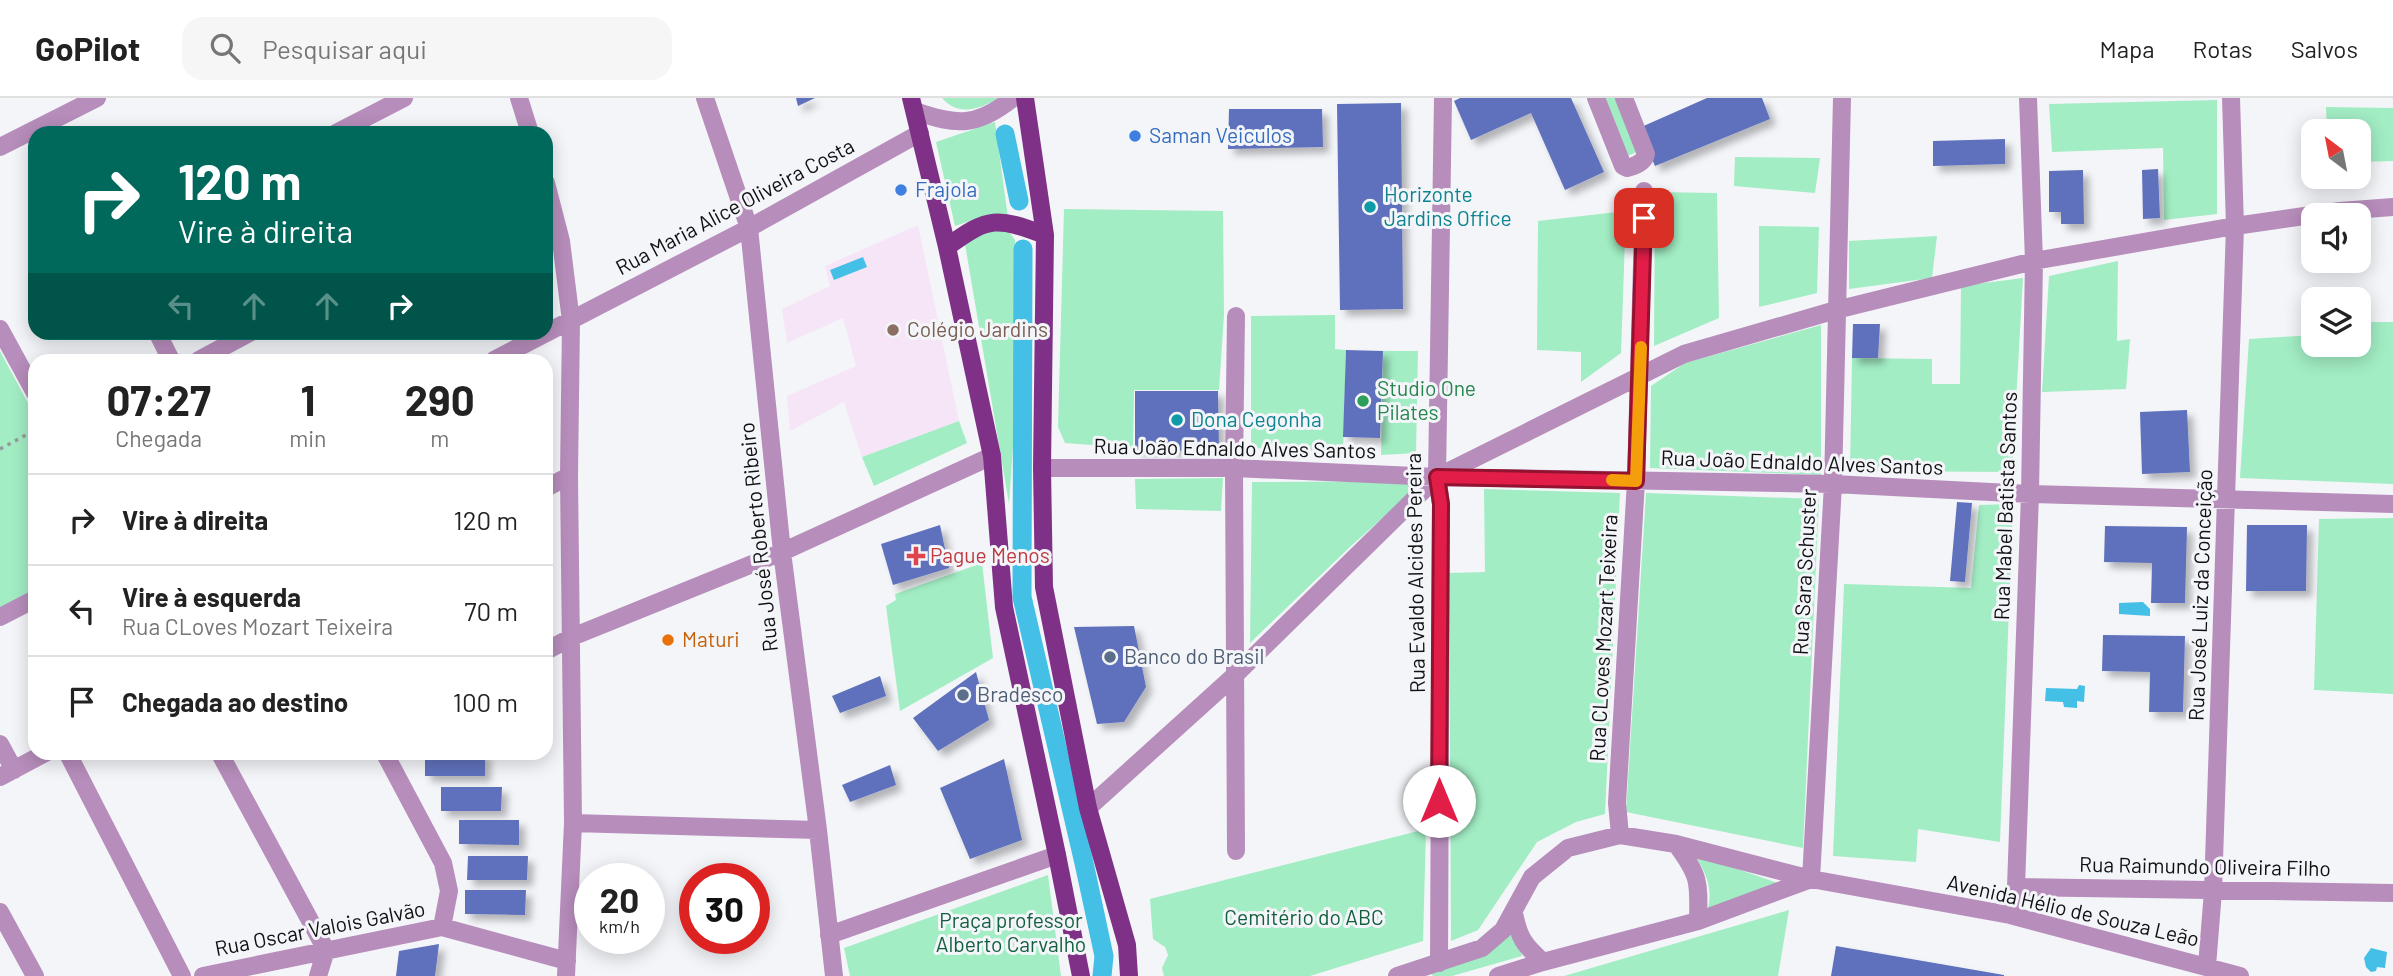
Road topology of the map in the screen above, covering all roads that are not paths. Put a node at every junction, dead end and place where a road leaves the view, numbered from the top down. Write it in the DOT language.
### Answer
graph roads {
  1 [pos="97,98"];
  2 [pos="404,98"];
  3 [pos="519,98"];
  4 [pos="705,98"];
  5 [pos="1013,98"];
  6 [pos="1025,98"];
  7 [pos="1443,98"];
  8 [pos="1596,98"];
  9 [pos="1624,98"];
  10 [pos="1842,98"];
  11 [pos="2028,98"];
  12 [pos="2231,98"];
  13 [pos="913,105"];
  14 [pos="53,126"];
  15 [pos="350,126"];
  16 [pos="528,126"];
  17 [pos="920,133"];
  18 [pos="28,136"];
  19 [pos="0,146"];
  20 [pos="1644,191"];
  21 [pos="2393,206"];
  22 [pos="553,210"];
  23 [pos="2235,226"];
  24 [pos="749,228"];
  25 [pos="1045,235"];
  26 [pos="947,247"];
  27 [pos="2034,261"];
  28 [pos="1836,310"];
  29 [pos="1237,316"];
  30 [pos="571,321"];
  31 [pos="0,329"];
  32 [pos="553,330"];
  33 [pos="236,340"];
  34 [pos="533,340"];
  35 [pos="210,354"];
  36 [pos="506,354"];
  37 [pos="1640,376"];
  38 [pos="28,380"];
  39 [pos="992,456"];
  40 [pos="1042,468"];
  41 [pos="1234,468"];
  42 [pos="569,476"];
  43 [pos="1437,477"];
  44 [pos="1636,481"];
  45 [pos="553,484"];
  46 [pos="1833,484"];
  47 [pos="2030,494"];
  48 [pos="2227,500"];
  49 [pos="2393,504"];
  50 [pos="782,552"];
  51 [pos="28,603"];
  52 [pos="0,617"];
  53 [pos="572,637"];
  54 [pos="553,647"];
  55 [pos="1234,676"];
  56 [pos="0,744"];
  57 [pos="32,760"];
  58 [pos="71,760"];
  59 [pos="223,760"];
  60 [pos="388,760"];
  61 [pos="7,774"];
  62 [pos="1088,808"];
  63 [pos="573,823"];
  64 [pos="818,830"];
  65 [pos="1620,835"];
  66 [pos="1676,844"];
  67 [pos="1236,851"];
  68 [pos="1057,855"];
  69 [pos="1811,880"];
  70 [pos="2015,887"];
  71 [pos="2213,891"];
  72 [pos="2393,893"];
  73 [pos="0,912"];
  74 [pos="1514,913"];
  75 [pos="2010,915"];
  76 [pos="1698,921"];
  77 [pos="442,928"];
  78 [pos="829,935"];
  79 [pos="326,950"];
  80 [pos="1543,961"];
  81 [pos="1439,963"];
  82 [pos="2207,966"];
  83 [pos="566,968"];
  84 [pos="35,976"];
  85 [pos="182,976"];
  86 [pos="203,976"];
  87 [pos="318,976"];
  88 [pos="834,976"];
  89 [pos="1081,976"];
  90 [pos="1129,976"];
  91 [pos="1396,976"];
  92 [pos="1498,976"];
  93 [pos="2236,976"];
  1 -- 14 [label="street"];
  2 -- 15 [label="street"];
  3 -- 16 [label="street"];
  4 -- 24 [label="street, Rua José Roberto Ribeiro"];
  5 -- 13 [label="street"];
  6 -- 25 [label="main road"];
  7 -- 43 [label="street, Rua Evaldo Alcides Pereira"];
  8 -- 9 [label="street"];
  10 -- 28 [label="street, Rua Sara Schuster"];
  11 -- 27 [label="street, Rua Mabel Batista Santos"];
  12 -- 23 [label="street, Rua José Luiz da Conceição"];
  13 -- 17 [label="main road"];
  17 -- 24 [label="street, Rua Maria Alice Oliveira Costa"];
  17 -- 26 [label="main road"];
  18 -- 19 [label="street"];
  20 -- 37 [label="street, Rua CLoves Mozart Teixeira"];
  21 -- 23 [label="street"];
  22 -- 30 [label="street"];
  23 -- 27 [label="street"];
  23 -- 48 [label="street, Rua José Luiz da Conceição"];
  24 -- 30 [label="street, Rua Maria Alice Oliveira Costa"];
  24 -- 50 [label="street, Rua José Roberto Ribeiro"];
  25 -- 26 [label="main road"];
  25 -- 40 [label="main road"];
  26 -- 39 [label="main road"];
  27 -- 28 [label="street"];
  27 -- 47 [label="street, Rua Mabel Batista Santos"];
  28 -- 37 [label="street"];
  28 -- 46 [label="street, Rua Sara Schuster"];
  29 -- 41 [label="street"];
  30 -- 32 [label="street, Rua Maria Alice Oliveira Costa"];
  30 -- 42 [label="street"];
  31 -- 38 [label="street"];
  33 -- 35 [label="street"];
  34 -- 36 [label="street, Rua Maria Alice Oliveira Costa"];
  37 -- 43 [label="street"];
  37 -- 44 [label="street, Rua CLoves Mozart Teixeira"];
  39 -- 50 [label="street"];
  39 -- 68 [label="main road"];
  40 -- 41 [label="street, Rua João Ednaldo Alves Santos"];
  40 -- 62 [label="main road"];
  41 -- 43 [label="street, Rua João Ednaldo Alves Santos"];
  41 -- 55 [label="street"];
  42 -- 45 [label="street"];
  42 -- 53 [label="street"];
  43 -- 44 [label="street, Rua João Ednaldo Alves Santos"];
  43 -- 55 [label="street"];
  43 -- 81 [label="street, Rua Evaldo Alcides Pereira"];
  44 -- 46 [label="street, Rua João Ednaldo Alves Santos"];
  44 -- 65 [label="street, Rua CLoves Mozart Teixeira"];
  46 -- 47 [label="street, Rua João Ednaldo Alves Santos"];
  46 -- 69 [label="street, Rua Sara Schuster"];
  47 -- 48 [label="street, Rua João Ednaldo Alves Santos"];
  47 -- 70 [label="street, Rua Mabel Batista Santos"];
  48 -- 49 [label="street, Rua João Ednaldo Alves Santos"];
  48 -- 71 [label="street, Rua José Luiz da Conceição"];
  50 -- 53 [label="street"];
  50 -- 64 [label="street, Rua José Roberto Ribeiro"];
  51 -- 52 [label="street"];
  53 -- 54 [label="street"];
  53 -- 63 [label="street"];
  55 -- 62 [label="street"];
  55 -- 67 [label="street"];
  56 -- 61 [label="street"];
  57 -- 61 [label="street"];
  58 -- 85 [label="street"];
  59 -- 79 [label="street"];
  60 -- 77 [label="street"];
  62 -- 90 [label="main road"];
  63 -- 64 [label="street"];
  63 -- 83 [label="street"];
  64 -- 78 [label="street, Rua José Roberto Ribeiro"];
  65 -- 66 [label="street, Avenida Hélio de Souza Leão"];
  65 -- 74 [label="street, Avenida Hélio de Souza Leão"];
  66 -- 69 [label="street, Avenida Hélio de Souza Leão"];
  66 -- 76 [label="street"];
  68 -- 78 [label="street"];
  68 -- 89 [label="main road"];
  69 -- 75 [label="street, Avenida Hélio de Souza Leão"];
  69 -- 76 [label="street, Avenida Hélio de Souza Leão"];
  70 -- 71 [label="street, Rua Raimundo Oliveira Filho"];
  70 -- 75 [label="street, Rua Mabel Batista Santos"];
  71 -- 72 [label="street, Rua Raimundo Oliveira Filho"];
  71 -- 82 [label="street, Rua José Luiz da Conceição"];
  73 -- 84 [label="street"];
  74 -- 80 [label="street"];
  74 -- 81 [label="street, Avenida Hélio de Souza Leão"];
  75 -- 82 [label="street, Avenida Hélio de Souza Leão"];
  76 -- 80 [label="street, Avenida Hélio de Souza Leão"];
  77 -- 79 [label="street, Rua Oscar Valois Galvão"];
  77 -- 83 [label="street, Rua Oscar Valois Galvão"];
  78 -- 88 [label="street, Rua José Roberto Ribeiro"];
  79 -- 86 [label="street, Rua Oscar Valois Galvão"];
  79 -- 87 [label="street"];
  80 -- 92 [label="street, Avenida Hélio de Souza Leão"];
  81 -- 91 [label="street, Avenida Hélio de Souza Leão"];
  82 -- 93 [label="street, Avenida Hélio de Souza Leão"];
}
